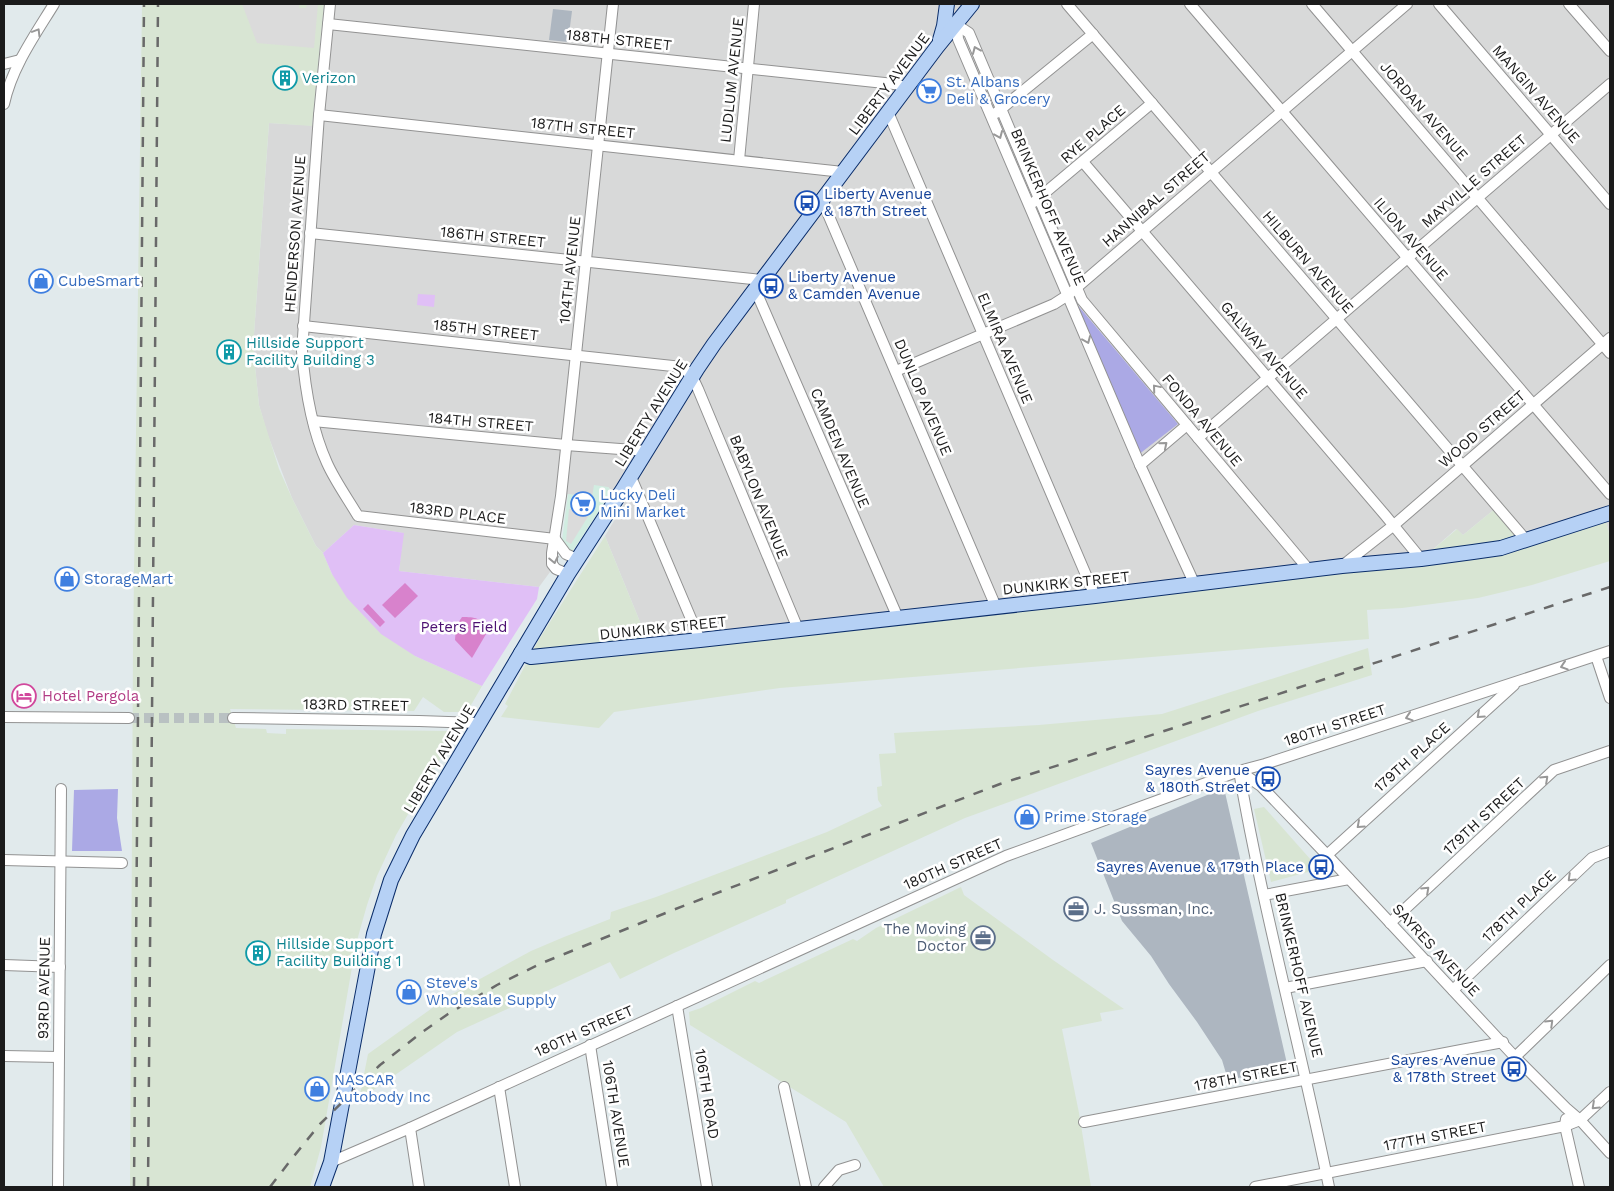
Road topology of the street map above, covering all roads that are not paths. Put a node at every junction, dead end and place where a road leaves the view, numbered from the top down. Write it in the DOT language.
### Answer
graph roads {
  1 [pos="54,4"];
  2 [pos="330,4"];
  3 [pos="613,4"];
  4 [pos="754,4"];
  5 [pos="947,4"];
  6 [pos="972,4"];
  7 [pos="1067,4"];
  8 [pos="1190,4"];
  9 [pos="1312,4"];
  10 [pos="1407,4"];
  11 [pos="1439,4"];
  12 [pos="1570,4"];
  13 [pos="328,24"];
  14 [pos="957,25"];
  15 [pos="1093,34"];
  16 [pos="937,46"];
  17 [pos="1352,51"];
  18 [pos="1610,52"];
  19 [pos="608,54"];
  20 [pos="20,60"];
  21 [pos="4,64"];
  22 [pos="748,69"];
  23 [pos="1610,84"];
  24 [pos="906,87"];
  25 [pos="1152,103"];
  26 [pos="4,104"];
  27 [pos="1001,110"];
  28 [pos="1282,111"];
  29 [pos="888,112"];
  30 [pos="319,115"];
  31 [pos="991,116"];
  32 [pos="1552,134"];
  33 [pos="598,145"];
  34 [pos="739,160"];
  35 [pos="1083,162"];
  36 [pos="843,172"];
  37 [pos="1211,172"];
  38 [pos="1478,198"];
  39 [pos="1039,199"];
  40 [pos="822,200"];
  41 [pos="1610,204"];
  42 [pos="1029,206"];
  43 [pos="1142,231"];
  44 [pos="310,233"];
  45 [pos="1408,258"];
  46 [pos="586,262"];
  47 [pos="759,284"];
  48 [pos="1076,288"];
  49 [pos="1068,296"];
  50 [pos="1337,318"];
  51 [pos="303,326"];
  52 [pos="983,334"];
  53 [pos="1607,341"];
  54 [pos="1610,353"];
  55 [pos="576,355"];
  56 [pos="896,371"];
  57 [pos="692,376"];
  58 [pos="1268,378"];
  59 [pos="1534,404"];
  60 [pos="313,421"];
  61 [pos="1188,425"];
  62 [pos="1198,438"];
  63 [pos="566,445"];
  64 [pos="646,451"];
  65 [pos="1140,465"];
  66 [pos="1463,465"];
  67 [pos="631,477"];
  68 [pos="1610,494"];
  69 [pos="1610,513"];
  70 [pos="358,516"];
  71 [pos="1394,525"];
  72 [pos="555,538"];
  73 [pos="1526,540"];
  74 [pos="1372,543"];
  75 [pos="577,559"];
  76 [pos="1420,559"];
  77 [pos="1367,564"];
  78 [pos="1342,566"];
  79 [pos="1308,570"];
  80 [pos="568,574"];
  81 [pos="1195,584"];
  82 [pos="1095,596"];
  83 [pos="996,607"];
  84 [pos="898,618"];
  85 [pos="798,629"];
  86 [pos="700,640"];
  87 [pos="1610,651"];
  88 [pos="521,653"];
  89 [pos="1596,656"];
  90 [pos="1516,682"];
  91 [pos="1610,698"];
  92 [pos="4,717"];
  93 [pos="129,718"];
  94 [pos="233,718"];
  95 [pos="478,724"];
  96 [pos="1610,751"];
  97 [pos="1239,771"];
  98 [pos="61,789"];
  99 [pos="1610,851"];
  100 [pos="1327,855"];
  101 [pos="4,860"];
  102 [pos="60,862"];
  103 [pos="122,863"];
  104 [pos="1349,878"];
  105 [pos="1264,895"];
  106 [pos="1390,923"];
  107 [pos="1427,961"];
  108 [pos="4,965"];
  109 [pos="1610,965"];
  110 [pos="60,966"];
  111 [pos="1285,988"];
  112 [pos="1453,990"];
  113 [pos="677,1006"];
  114 [pos="1502,1042"];
  115 [pos="590,1045"];
  116 [pos="4,1056"];
  117 [pos="59,1057"];
  118 [pos="1515,1057"];
  119 [pos="1306,1080"];
  120 [pos="499,1086"];
  121 [pos="784,1087"];
  122 [pos="1610,1092"];
  123 [pos="1566,1108"];
  124 [pos="1580,1120"];
  125 [pos="1084,1122"];
  126 [pos="1566,1126"];
  127 [pos="410,1128"];
  128 [pos="1610,1153"];
  129 [pos="331,1162"];
  130 [pos="855,1165"];
  131 [pos="1326,1173"];
  132 [pos="58,1187"];
  133 [pos="322,1187"];
  134 [pos="419,1187"];
  135 [pos="515,1187"];
  136 [pos="612,1187"];
  137 [pos="707,1187"];
  138 [pos="806,1187"];
  139 [pos="824,1187"];
  140 [pos="1255,1187"];
  141 [pos="1329,1187"];
  142 [pos="1580,1187"];
  20 -- 1 [label="street, one-way"];
  2 -- 13 [label="street, HENDERSON AVENUE"];
  3 -- 19 [label="street, 104TH AVENUE"];
  4 -- 22 [label="street, LUDLUM AVENUE"];
  5 -- 16 [label="main road"];
  6 -- 14 [label="main road, LIBERTY AVENUE"];
  7 -- 15 [label="street, HILBURN AVENUE"];
  8 -- 28 [label="street, ILION AVENUE"];
  9 -- 17 [label="street, JORDAN AVENUE"];
  10 -- 17 [label="street, HANNIBAL STREET"];
  11 -- 32 [label="street, MANGIN AVENUE"];
  12 -- 18 [label="street"];
  13 -- 19 [label="street, 188TH STREET"];
  13 -- 30 [label="street, HENDERSON AVENUE"];
  14 -- 16 [label="main road, LIBERTY AVENUE"];
  27 -- 14 [label="street, BRINKERHOFF AVENUE, one-way"];
  14 -- 31 [label="street, BRINKERHOFF AVENUE"];
  15 -- 25 [label="street, HILBURN AVENUE"];
  15 -- 27 [label="street"];
  16 -- 24 [label="main road, LIBERTY AVENUE"];
  17 -- 28 [label="street, HANNIBAL STREET"];
  17 -- 38 [label="street, JORDAN AVENUE"];
  19 -- 22 [label="street, 188TH STREET"];
  19 -- 33 [label="street, 104TH AVENUE"];
  20 -- 21 [label="street"];
  20 -- 26 [label="street"];
  22 -- 24 [label="street, 188TH STREET"];
  22 -- 34 [label="street, LUDLUM AVENUE"];
  23 -- 32 [label="street, MAYVILLE STREET"];
  24 -- 29 [label="main road, LIBERTY AVENUE"];
  25 -- 35 [label="street, RYE PLACE"];
  25 -- 37 [label="street, HILBURN AVENUE"];
  27 -- 31 [label="street"];
  27 -- 39 [label="street, BRINKERHOFF AVENUE"];
  28 -- 37 [label="street, HANNIBAL STREET"];
  28 -- 45 [label="street, ILION AVENUE"];
  29 -- 36 [label="main road, LIBERTY AVENUE"];
  29 -- 52 [label="street, ELMIRA AVENUE"];
  30 -- 33 [label="street, 187TH STREET"];
  30 -- 44 [label="street, HENDERSON AVENUE"];
  31 -- 42 [label="street, BRINKERHOFF AVENUE, one-way"];
  32 -- 38 [label="street, MAYVILLE STREET"];
  32 -- 41 [label="street, MANGIN AVENUE"];
  33 -- 34 [label="street, 187TH STREET"];
  33 -- 46 [label="street, 104TH AVENUE"];
  34 -- 36 [label="street, 187TH STREET"];
  35 -- 39 [label="street, RYE PLACE"];
  35 -- 43 [label="street, GALWAY AVENUE"];
  36 -- 40 [label="main road, LIBERTY AVENUE"];
  37 -- 43 [label="street, HANNIBAL STREET"];
  37 -- 50 [label="street, HILBURN AVENUE"];
  38 -- 45 [label="street, MAYVILLE STREET"];
  38 -- 53 [label="street, JORDAN AVENUE"];
  39 -- 42 [label="street, RYE PLACE"];
  39 -- 48 [label="street, BRINKERHOFF AVENUE"];
  40 -- 47 [label="main road, LIBERTY AVENUE"];
  40 -- 56 [label="street, DUNLOP AVENUE"];
  42 -- 49 [label="street, BRINKERHOFF AVENUE"];
  43 -- 48 [label="street, HANNIBAL STREET"];
  43 -- 58 [label="street, GALWAY AVENUE"];
  44 -- 46 [label="street, 186TH STREET"];
  44 -- 51 [label="street, HENDERSON AVENUE"];
  45 -- 50 [label="street, MAYVILLE STREET"];
  45 -- 59 [label="street, ILION AVENUE"];
  46 -- 47 [label="street, 186TH STREET"];
  46 -- 55 [label="street, 104TH AVENUE"];
  47 -- 57 [label="main road, LIBERTY AVENUE"];
  47 -- 84 [label="street, CAMDEN AVENUE"];
  48 -- 49 [label="street, HANNIBAL STREET"];
  61 -- 48 [label="street, FONDA AVENUE, one-way"];
  49 -- 52 [label="street, HANNIBAL STREET"];
  49 -- 65 [label="street, BRINKERHOFF AVENUE, one-way"];
  50 -- 58 [label="street, MAYVILLE STREET"];
  50 -- 66 [label="street, HILBURN AVENUE"];
  51 -- 55 [label="street, 185TH STREET"];
  51 -- 60 [label="street, HENDERSON AVENUE"];
  52 -- 56 [label="street, HANNIBAL STREET"];
  52 -- 82 [label="street, ELMIRA AVENUE"];
  53 -- 54 [label="street, JORDAN AVENUE"];
  53 -- 59 [label="street, WOOD STREET"];
  55 -- 57 [label="street, 185TH STREET"];
  55 -- 63 [label="street, 104TH AVENUE"];
  56 -- 83 [label="street, DUNLOP AVENUE"];
  57 -- 64 [label="main road, LIBERTY AVENUE"];
  57 -- 85 [label="street, BABYLON AVENUE"];
  58 -- 62 [label="street, MAYVILLE STREET"];
  58 -- 71 [label="street, GALWAY AVENUE"];
  59 -- 66 [label="street, WOOD STREET"];
  59 -- 68 [label="street, ILION AVENUE"];
  60 -- 63 [label="street, 184TH STREET"];
  60 -- 70 [label="street, HENDERSON AVENUE"];
  61 -- 62 [label="street, FONDA AVENUE"];
  65 -- 61 [label="street, one-way"];
  62 -- 79 [label="street, FONDA AVENUE"];
  63 -- 64 [label="street, 184TH STREET"];
  63 -- 72 [label="street, 104TH AVENUE"];
  64 -- 67 [label="main road, LIBERTY AVENUE"];
  65 -- 81 [label="street, BRINKERHOFF AVENUE"];
  66 -- 71 [label="street, WOOD STREET"];
  66 -- 73 [label="street, HILBURN AVENUE"];
  67 -- 75 [label="main road, LIBERTY AVENUE"];
  67 -- 86 [label="street"];
  69 -- 73 [label="main road, DUNKIRK STREET"];
  70 -- 72 [label="street, 183RD PLACE"];
  71 -- 74 [label="street, WOOD STREET"];
  71 -- 76 [label="street, GALWAY AVENUE"];
  72 -- 75 [label="street"];
  72 -- 80 [label="street, 104TH AVENUE, one-way"];
  73 -- 76 [label="main road, DUNKIRK STREET"];
  74 -- 77 [label="street"];
  74 -- 78 [label="street, WOOD STREET"];
  75 -- 80 [label="main road, LIBERTY AVENUE"];
  76 -- 77 [label="main road, DUNKIRK STREET"];
  77 -- 78 [label="main road, DUNKIRK STREET"];
  78 -- 79 [label="main road, DUNKIRK STREET"];
  79 -- 81 [label="main road, DUNKIRK STREET"];
  80 -- 88 [label="main road, LIBERTY AVENUE"];
  81 -- 82 [label="main road, DUNKIRK STREET"];
  82 -- 83 [label="main road, DUNKIRK STREET"];
  83 -- 84 [label="main road, DUNKIRK STREET"];
  84 -- 85 [label="main road, DUNKIRK STREET"];
  85 -- 86 [label="main road, DUNKIRK STREET"];
  86 -- 88 [label="main road, DUNKIRK STREET"];
  87 -- 89 [label="street, 180TH STREET"];
  88 -- 95 [label="main road, LIBERTY AVENUE"];
  89 -- 90 [label="street, 180TH STREET, one-way"];
  89 -- 91 [label="street"];
  90 -- 97 [label="street, 180TH STREET, one-way"];
  90 -- 100 [label="street, 179TH PLACE, one-way"];
  92 -- 93 [label="street"];
  94 -- 95 [label="street, 183RD STREET"];
  95 -- 129 [label="main road, LIBERTY AVENUE"];
  106 -- 96 [label="street, 179TH STREET, one-way"];
  97 -- 100 [label="street, SAYRES AVENUE"];
  97 -- 105 [label="street, BRINKERHOFF AVENUE"];
  97 -- 113 [label="street, 180TH STREET"];
  98 -- 102 [label="street, 93RD AVENUE"];
  99 -- 112 [label="street, 178TH PLACE, one-way"];
  100 -- 104 [label="street, SAYRES AVENUE"];
  101 -- 102 [label="street"];
  102 -- 103 [label="street"];
  102 -- 110 [label="street, 93RD AVENUE"];
  104 -- 105 [label="street"];
  104 -- 106 [label="street, SAYRES AVENUE"];
  105 -- 111 [label="street, BRINKERHOFF AVENUE"];
  106 -- 107 [label="street, SAYRES AVENUE"];
  107 -- 111 [label="street"];
  107 -- 112 [label="street, SAYRES AVENUE"];
  108 -- 110 [label="street"];
  118 -- 109 [label="street, one-way"];
  110 -- 117 [label="street, 93RD AVENUE"];
  111 -- 119 [label="street, BRINKERHOFF AVENUE"];
  112 -- 114 [label="street, SAYRES AVENUE"];
  113 -- 115 [label="street, 180TH STREET"];
  113 -- 137 [label="street, 106TH ROAD"];
  114 -- 118 [label="street, SAYRES AVENUE"];
  114 -- 119 [label="street, 178TH STREET"];
  115 -- 120 [label="street, 180TH STREET"];
  115 -- 136 [label="street, 106TH AVENUE"];
  116 -- 117 [label="street"];
  117 -- 132 [label="street, 93RD AVENUE"];
  118 -- 123 [label="street, SAYRES AVENUE"];
  119 -- 125 [label="street, 178TH STREET"];
  119 -- 131 [label="street, BRINKERHOFF AVENUE"];
  120 -- 127 [label="street, 180TH STREET"];
  120 -- 135 [label="street"];
  121 -- 138 [label="street"];
  122 -- 124 [label="street, 177TH STREET, one-way"];
  123 -- 124 [label="street, SAYRES AVENUE"];
  123 -- 126 [label="street"];
  124 -- 126 [label="street, 177TH STREET"];
  124 -- 128 [label="street, SAYRES AVENUE"];
  126 -- 131 [label="street, 177TH STREET"];
  126 -- 142 [label="street"];
  127 -- 129 [label="street, 180TH STREET"];
  127 -- 134 [label="street"];
  129 -- 133 [label="main road, LIBERTY AVENUE"];
  130 -- 139 [label="street"];
  131 -- 140 [label="street, 177TH STREET"];
  131 -- 141 [label="street, BRINKERHOFF AVENUE"];
}
